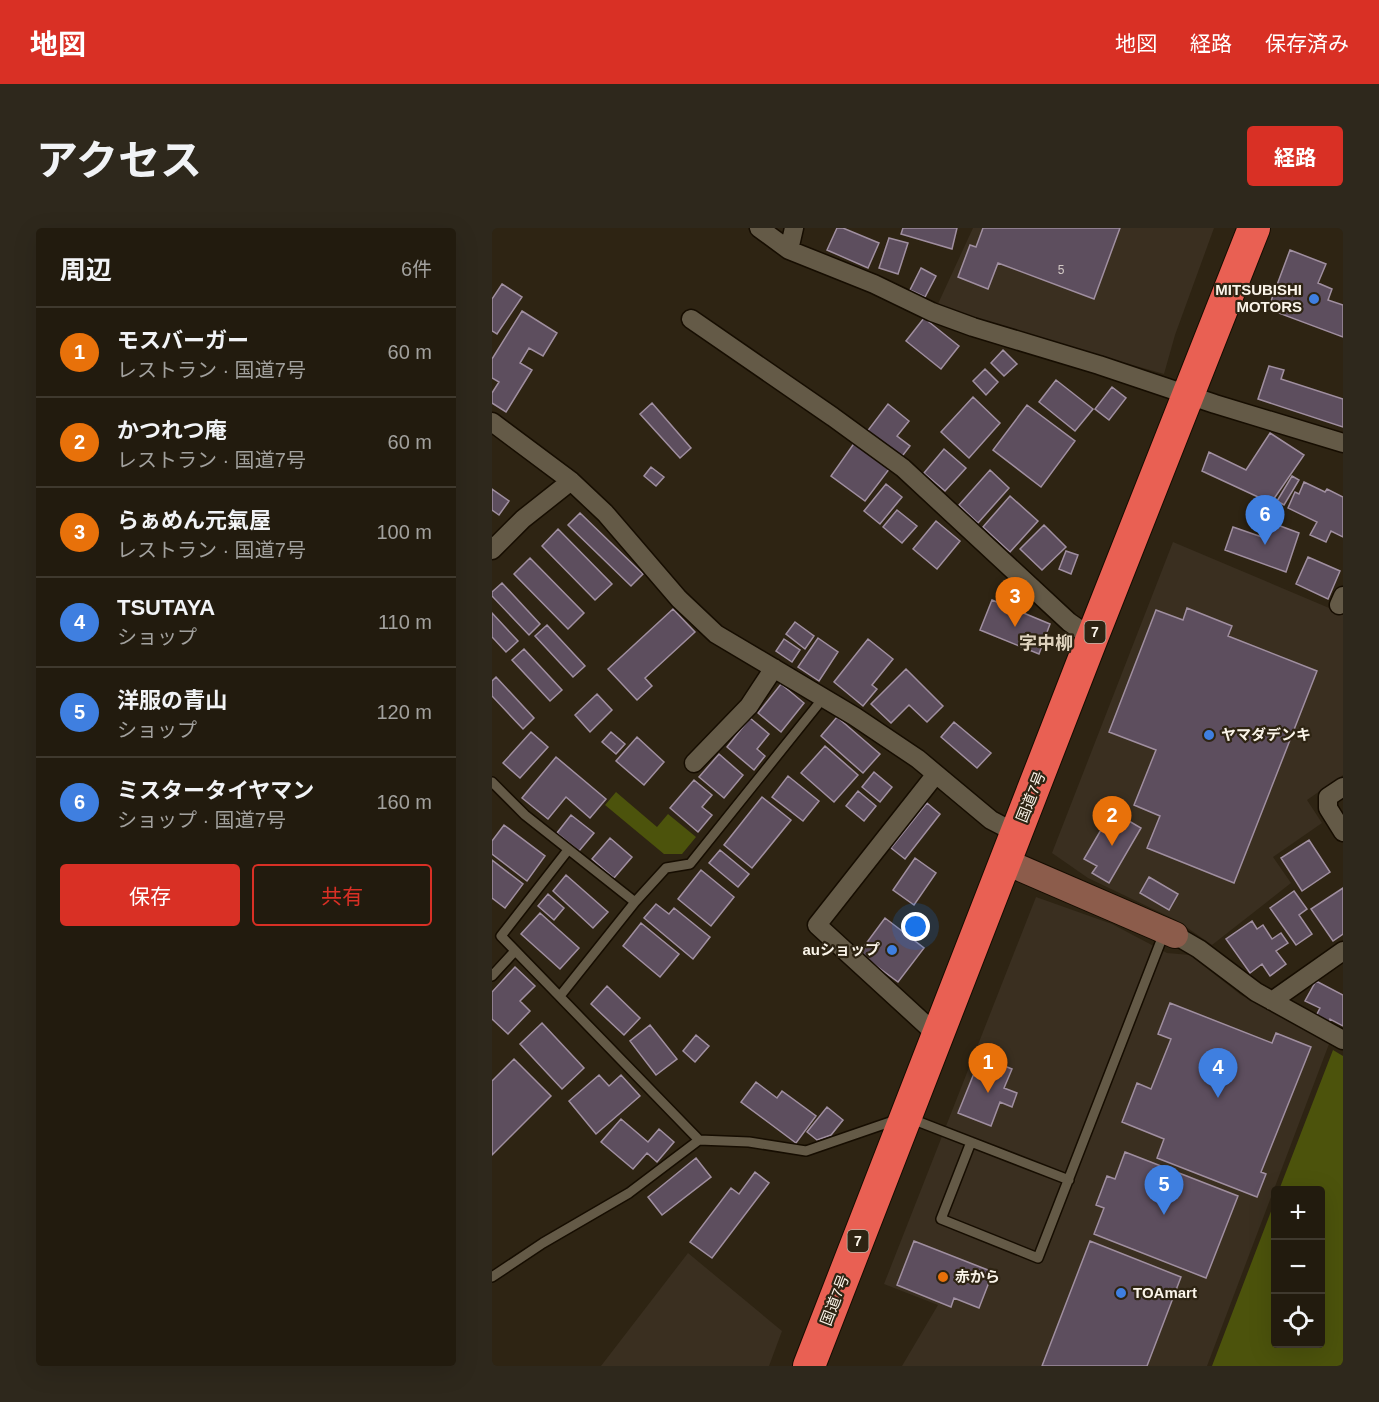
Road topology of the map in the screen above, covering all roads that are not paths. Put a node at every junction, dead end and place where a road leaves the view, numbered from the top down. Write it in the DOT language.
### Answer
graph roads {
  1 [pos="759,228"];
  2 [pos="794,228"];
  3 [pos="1254,228"];
  4 [pos="789,250"];
  5 [pos="691,319"];
  6 [pos="1188,395"];
  7 [pos="492,422"];
  8 [pos="1343,443"];
  9 [pos="571,481"];
  10 [pos="492,550"];
  11 [pos="1092,638"];
  12 [pos="774,668"];
  13 [pos="824,698"];
  14 [pos="694,763"];
  15 [pos="936,774"];
  16 [pos="492,782"];
  17 [pos="1343,787"];
  18 [pos="1343,832"];
  19 [pos="1016,833"];
  20 [pos="568,850"];
  21 [pos="1006,862"];
  22 [pos="634,902"];
  23 [pos="1169,933"];
  24 [pos="515,951"];
  25 [pos="1343,951"];
  26 [pos="492,976"];
  27 [pos="560,996"];
  28 [pos="1272,1001"];
  29 [pos="938,1036"];
  30 [pos="1343,1040"];
  31 [pos="907,1117"];
  32 [pos="699,1140"];
  33 [pos="971,1142"];
  34 [pos="1069,1180"];
  35 [pos="492,1277"];
  36 [pos="809,1366"];
  1 -- 4 [label="street"];
  2 -- 4 [label="street"];
  3 -- 6 [label="highway, 国道7号 / 7"];
  4 -- 6 [label="street"];
  5 -- 11 [label="street"];
  6 -- 8 [label="street"];
  6 -- 11 [label="highway, 国道7号 / 7"];
  7 -- 9 [label="street"];
  9 -- 10 [label="street"];
  9 -- 12 [label="street"];
  11 -- 19 [label="highway, 国道7号 / 7"];
  12 -- 13 [label="street"];
  12 -- 14 [label="street"];
  13 -- 15 [label="street"];
  13 -- 22 [label="lane"];
  15 -- 19 [label="street"];
  15 -- 29 [label="street"];
  16 -- 20 [label="lane"];
  17 -- 18 [label="street"];
  19 -- 21 [label="highway, 国道7号 / 7"];
  20 -- 22 [label="lane"];
  20 -- 24 [label="lane"];
  21 -- 23 [label="street"];
  21 -- 29 [label="highway, 国道7号 / 7"];
  22 -- 27 [label="lane"];
  23 -- 28 [label="street"];
  23 -- 34 [label="lane"];
  24 -- 26 [label="lane"];
  24 -- 27 [label="lane"];
  25 -- 28 [label="street"];
  27 -- 32 [label="lane"];
  28 -- 30 [label="street"];
  29 -- 31 [label="highway, 国道7号 / 7"];
  31 -- 32 [label="lane"];
  31 -- 33 [label="lane"];
  31 -- 36 [label="highway, 国道7号 / 7"];
  32 -- 35 [label="lane"];
  33 -- 34 [label="lane"];
  33 -- 34 [label="lane"];
}
